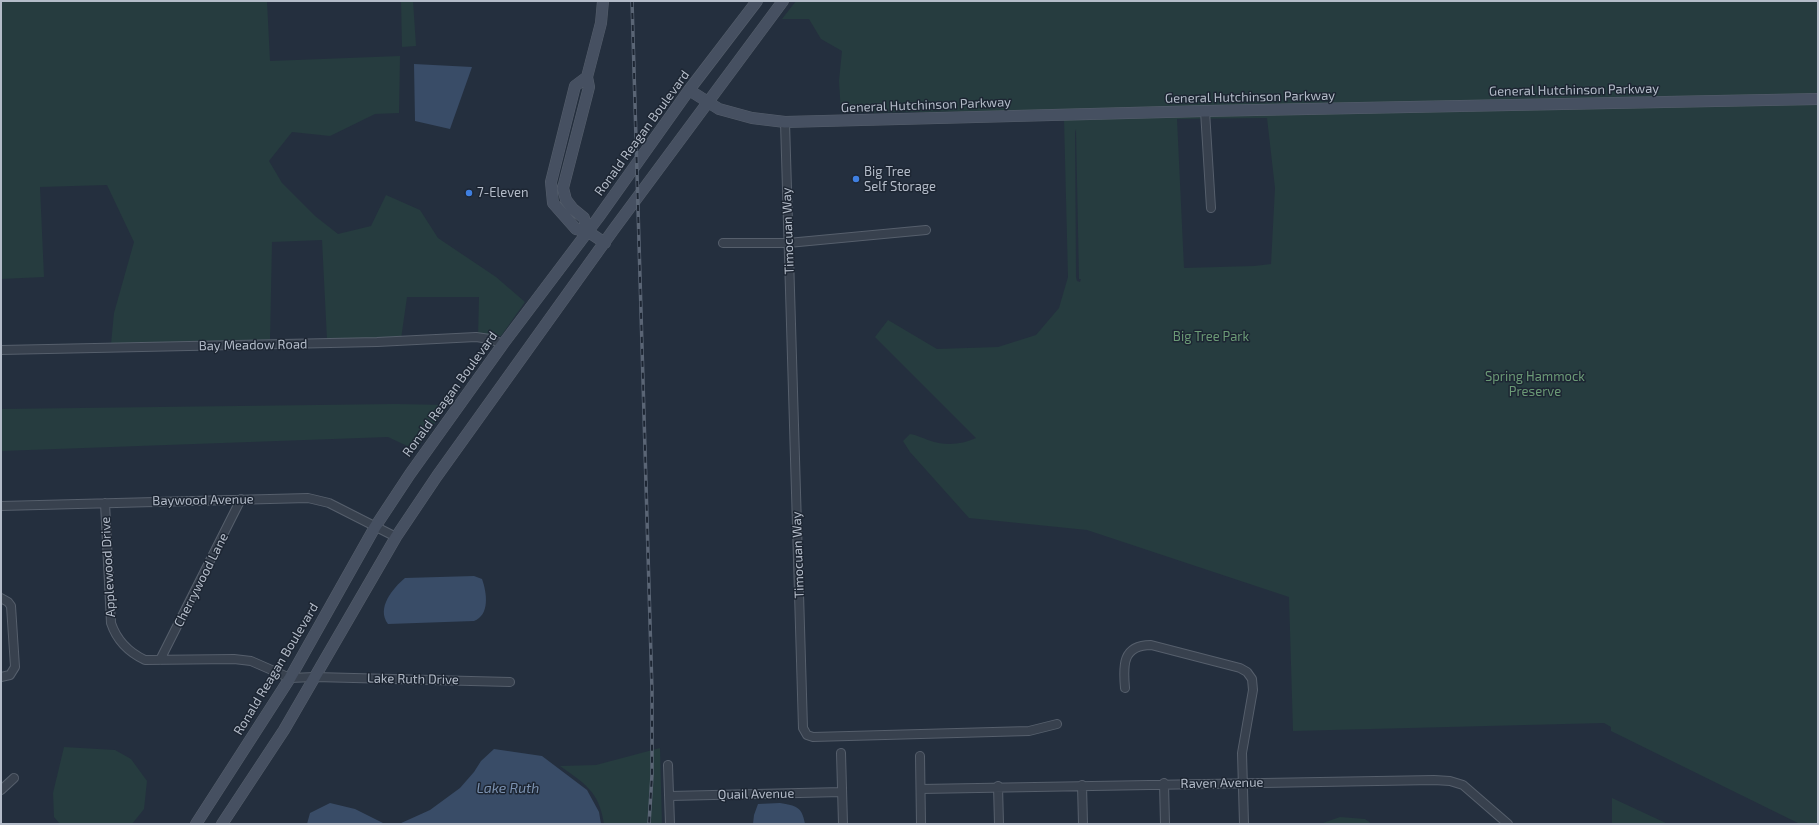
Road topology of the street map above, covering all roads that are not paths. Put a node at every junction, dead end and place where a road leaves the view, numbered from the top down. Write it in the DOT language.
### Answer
graph roads {
  1 [pos="603,1"];
  2 [pos="757,1"];
  3 [pos="783,1"];
  4 [pos="689,90"];
  5 [pos="1818,99"];
  6 [pos="709,102"];
  7 [pos="1205,111"];
  8 [pos="785,122"];
  9 [pos="1211,208"];
  10 [pos="926,230"];
  11 [pos="587,231"];
  12 [pos="605,243"];
  13 [pos="788,243"];
  14 [pos="723,244"];
  15 [pos="503,344"];
  16 [pos="1,350"];
  17 [pos="241,499"];
  18 [pos="105,503"];
  19 [pos="1,506"];
  20 [pos="375,527"];
  21 [pos="396,537"];
  22 [pos="1,598"];
  23 [pos="160,660"];
  24 [pos="1,677"];
  25 [pos="315,677"];
  26 [pos="290,678"];
  27 [pos="510,682"];
  28 [pos="1125,688"];
  29 [pos="1057,724"];
  30 [pos="840,753"];
  31 [pos="920,756"];
  32 [pos="668,765"];
  33 [pos="14,778"];
  34 [pos="1242,782"];
  35 [pos="1164,783"];
  36 [pos="1082,785"];
  37 [pos="998,786"];
  38 [pos="921,789"];
  39 [pos="1,790"];
  40 [pos="842,792"];
  41 [pos="670,796"];
  42 [pos="196,824"];
  43 [pos="222,824"];
  44 [pos="670,824"];
  45 [pos="843,824"];
  46 [pos="922,824"];
  47 [pos="999,824"];
  48 [pos="1083,824"];
  49 [pos="1165,824"];
  50 [pos="1244,824"];
  51 [pos="1508,824"];
  1 -- 11 [label="main road"];
  2 -- 4 [label="main road, Ronald Reagan Boulevard"];
  3 -- 6 [label="main road"];
  4 -- 6 [label="main road, General Hutchinson Parkway"];
  4 -- 11 [label="main road, Ronald Reagan Boulevard"];
  5 -- 7 [label="main road, General Hutchinson Parkway"];
  6 -- 8 [label="main road, General Hutchinson Parkway"];
  6 -- 12 [label="main road"];
  7 -- 8 [label="main road, General Hutchinson Parkway"];
  7 -- 9 [label="street"];
  8 -- 13 [label="street, Timocuan Way"];
  10 -- 13 [label="street"];
  11 -- 12 [label="main road"];
  11 -- 15 [label="main road, Ronald Reagan Boulevard"];
  12 -- 21 [label="main road"];
  13 -- 14 [label="street"];
  13 -- 29 [label="street, Timocuan Way"];
  15 -- 16 [label="street, Bay Meadow Road"];
  15 -- 20 [label="main road, Ronald Reagan Boulevard"];
  17 -- 18 [label="street, Baywood Avenue"];
  17 -- 20 [label="street, Baywood Avenue"];
  17 -- 23 [label="street, Cherrywood Lane"];
  18 -- 19 [label="street, Baywood Avenue"];
  18 -- 23 [label="street, Applewood Drive"];
  20 -- 21 [label="street, Baywood Avenue"];
  20 -- 26 [label="main road, Ronald Reagan Boulevard"];
  21 -- 25 [label="main road"];
  22 -- 24 [label="street"];
  23 -- 26 [label="street, Applewood Drive"];
  25 -- 26 [label="street, Lake Ruth Drive"];
  25 -- 27 [label="street, Lake Ruth Drive"];
  25 -- 43 [label="main road"];
  26 -- 42 [label="main road, Ronald Reagan Boulevard"];
  28 -- 34 [label="street"];
  30 -- 40 [label="street"];
  31 -- 38 [label="street"];
  32 -- 41 [label="street"];
  33 -- 39 [label="street"];
  34 -- 35 [label="street, Raven Avenue"];
  34 -- 50 [label="street"];
  34 -- 51 [label="street, Raven Avenue"];
  35 -- 36 [label="street, Raven Avenue"];
  35 -- 49 [label="street"];
  36 -- 37 [label="street, Raven Avenue"];
  36 -- 48 [label="street"];
  37 -- 38 [label="street, Raven Avenue"];
  37 -- 47 [label="street"];
  38 -- 46 [label="street"];
  40 -- 41 [label="street, Quail Avenue"];
  40 -- 45 [label="street"];
  41 -- 44 [label="street"];
}
